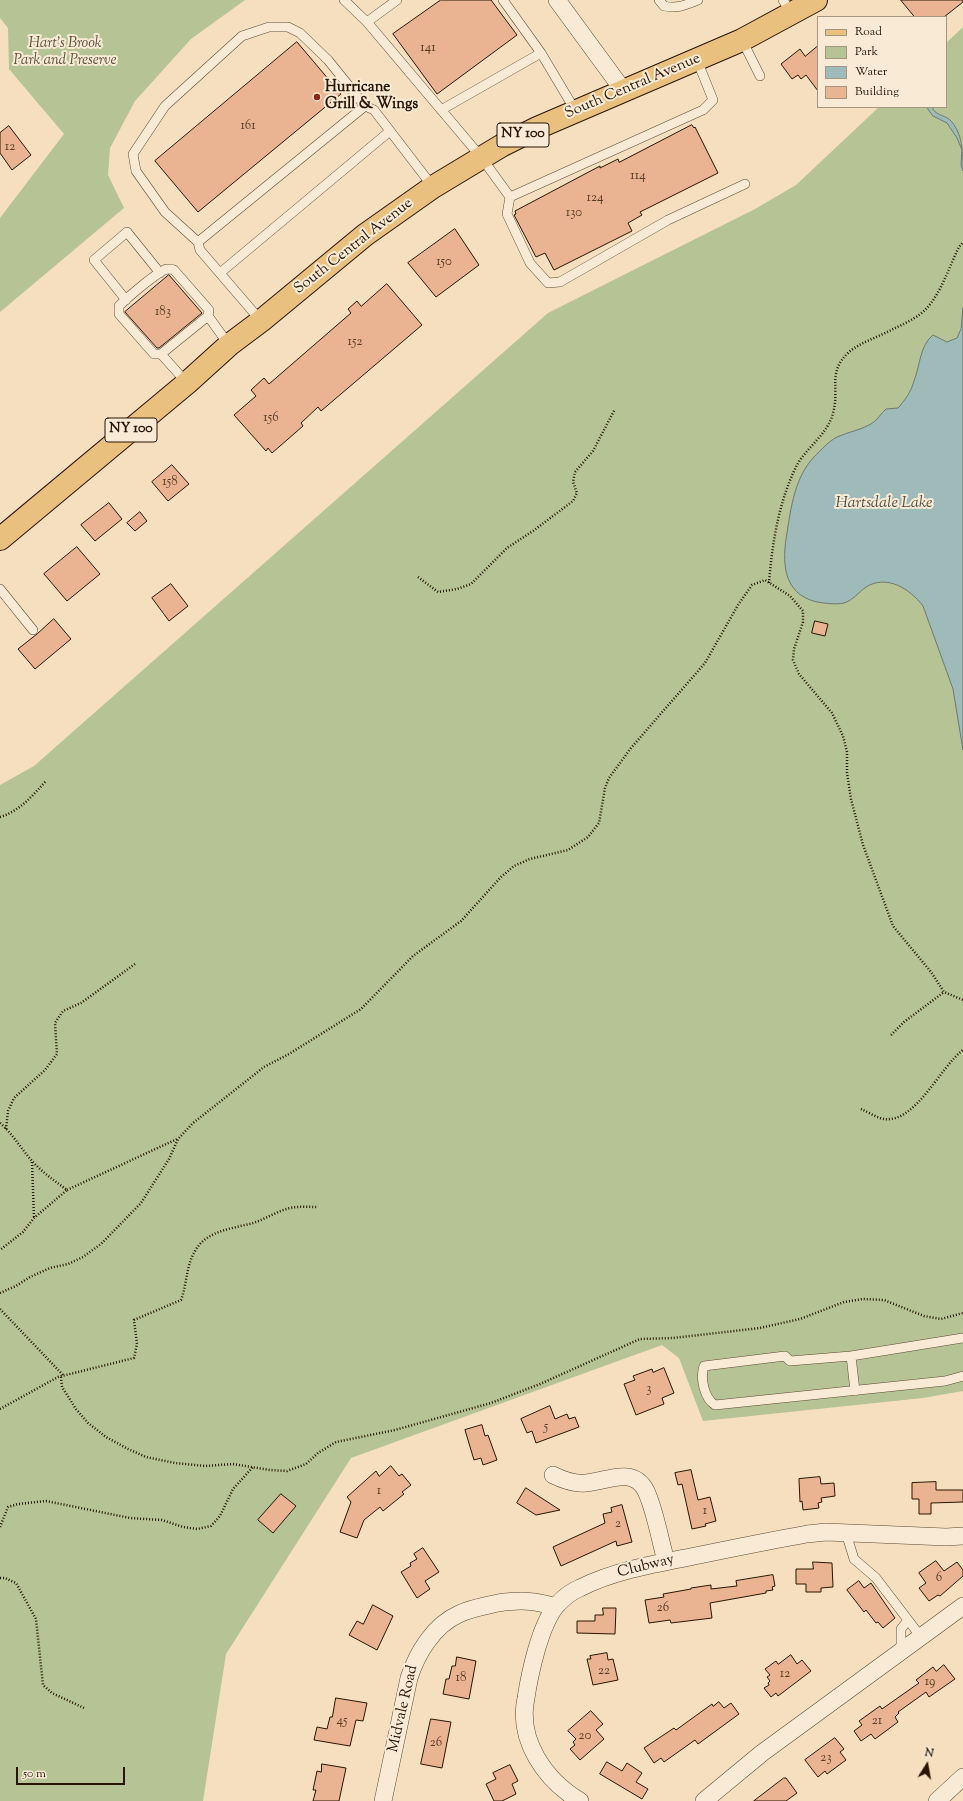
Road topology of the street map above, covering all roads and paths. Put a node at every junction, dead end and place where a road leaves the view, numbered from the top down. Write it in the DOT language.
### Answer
graph roads {
  1 [pos="344,0"];
  2 [pos="397,0"];
  3 [pos="503,0"];
  4 [pos="557,0"];
  5 [pos="659,0"];
  6 [pos="698,0"];
  7 [pos="816,0"];
  8 [pos="787,7"];
  9 [pos="367,22"];
  10 [pos="742,40"];
  11 [pos="541,53"];
  12 [pos="697,60"];
  13 [pos="760,76"];
  14 [pos="623,90"];
  15 [pos="365,106"];
  16 [pos="442,110"];
  17 [pos="575,110"];
  18 [pos="390,131"];
  19 [pos="481,157"];
  20 [pos="745,184"];
  21 [pos="433,187"];
  22 [pos="510,197"];
  23 [pos="198,242"];
  24 [pos="963,242"];
  25 [pos="160,273"];
  26 [pos="220,273"];
  27 [pos="126,300"];
  28 [pos="208,316"];
  29 [pos="261,321"];
  30 [pos="229,345"];
  31 [pos="161,354"];
  32 [pos="187,383"];
  33 [pos="615,409"];
  34 [pos="0,539"];
  35 [pos="418,577"];
  36 [pos="769,583"];
  37 [pos="0,589"];
  38 [pos="33,630"];
  39 [pos="46,782"];
  40 [pos="0,817"];
  41 [pos="135,964"];
  42 [pos="944,992"];
  43 [pos="963,1000"];
  44 [pos="891,1035"];
  45 [pos="963,1050"];
  46 [pos="861,1109"];
  47 [pos="0,1123"];
  48 [pos="6,1129"];
  49 [pos="178,1139"];
  50 [pos="32,1161"];
  51 [pos="67,1190"];
  52 [pos="318,1207"];
  53 [pos="34,1218"];
  54 [pos="0,1250"];
  55 [pos="0,1293"];
  56 [pos="0,1309"];
  57 [pos="963,1313"];
  58 [pos="963,1338"];
  59 [pos="851,1356"];
  60 [pos="62,1376"];
  61 [pos="963,1376"];
  62 [pos="855,1391"];
  63 [pos="0,1409"];
  64 [pos="253,1467"];
  65 [pos="553,1475"];
  66 [pos="0,1527"];
  67 [pos="846,1533"];
  68 [pos="963,1536"];
  69 [pos="666,1561"];
  70 [pos="0,1578"];
  71 [pos="963,1606"];
  72 [pos="555,1607"];
  73 [pos="908,1620"];
  74 [pos="921,1637"];
  75 [pos="901,1651"];
  76 [pos="84,1708"];
  77 [pos="963,1777"];
  78 [pos="383,1801"];
  79 [pos="580,1801"];
  80 [pos="704,1801"];
  81 [pos="937,1801"];
  1 -- 9 [label="lane"];
  2 -- 9 [label="lane"];
  3 -- 11 [label="lane"];
  4 -- 14 [label="street"];
  5 -- 6 [label="lane"];
  7 -- 8 [label="main road, South Central Avenue / NY 100"];
  8 -- 10 [label="main road, South Central Avenue / NY 100"];
  9 -- 16 [label="lane"];
  10 -- 12 [label="main road, South Central Avenue / NY 100"];
  10 -- 13 [label="lane"];
  11 -- 16 [label="lane"];
  11 -- 17 [label="lane"];
  12 -- 14 [label="main road, South Central Avenue / NY 100"];
  12 -- 22 [label="lane"];
  14 -- 17 [label="main road, South Central Avenue / NY 100"];
  15 -- 18 [label="lane"];
  15 -- 23 [label="lane"];
  15 -- 23 [label="lane"];
  16 -- 19 [label="lane"];
  17 -- 19 [label="main road, South Central Avenue / NY 100"];
  18 -- 21 [label="lane"];
  18 -- 26 [label="lane"];
  19 -- 21 [label="main road, South Central Avenue / NY 100"];
  19 -- 22 [label="lane"];
  20 -- 22 [label="lane"];
  21 -- 29 [label="main road, South Central Avenue / NY 100"];
  23 -- 26 [label="lane"];
  24 -- 36 [label="path"];
  25 -- 27 [label="lane"];
  25 -- 27 [label="lane"];
  25 -- 28 [label="lane"];
  26 -- 29 [label="lane"];
  27 -- 31 [label="lane"];
  28 -- 30 [label="lane"];
  28 -- 31 [label="lane"];
  29 -- 30 [label="main road, NY 100"];
  30 -- 32 [label="main road, NY 100"];
  31 -- 32 [label="lane"];
  32 -- 34 [label="main road, NY 100"];
  33 -- 35 [label="path"];
  36 -- 42 [label="path"];
  36 -- 49 [label="path"];
  37 -- 38 [label="lane"];
  39 -- 40 [label="path"];
  41 -- 48 [label="path"];
  42 -- 43 [label="path"];
  42 -- 44 [label="path"];
  45 -- 46 [label="path"];
  47 -- 48 [label="path"];
  48 -- 50 [label="path"];
  49 -- 51 [label="path"];
  49 -- 55 [label="path"];
  50 -- 51 [label="path"];
  50 -- 53 [label="path"];
  51 -- 53 [label="path"];
  52 -- 60 [label="path"];
  53 -- 54 [label="path"];
  56 -- 60 [label="path"];
  57 -- 64 [label="path"];
  58 -- 59 [label="lane"];
  59 -- 62 [label="lane"];
  59 -- 62 [label="lane"];
  60 -- 63 [label="path"];
  60 -- 64 [label="path"];
  61 -- 62 [label="lane"];
  64 -- 66 [label="path"];
  65 -- 69 [label="street"];
  67 -- 68 [label="street, Clubway"];
  67 -- 69 [label="street, Clubway"];
  67 -- 73 [label="lane"];
  69 -- 72 [label="street, Clubway"];
  70 -- 76 [label="path"];
  71 -- 74 [label="street"];
  72 -- 78 [label="street, Midvale Road"];
  72 -- 79 [label="street, Clubway"];
  73 -- 74 [label="lane"];
  73 -- 75 [label="lane"];
  74 -- 75 [label="street"];
  75 -- 80 [label="street"];
  77 -- 81 [label="street"];
}
